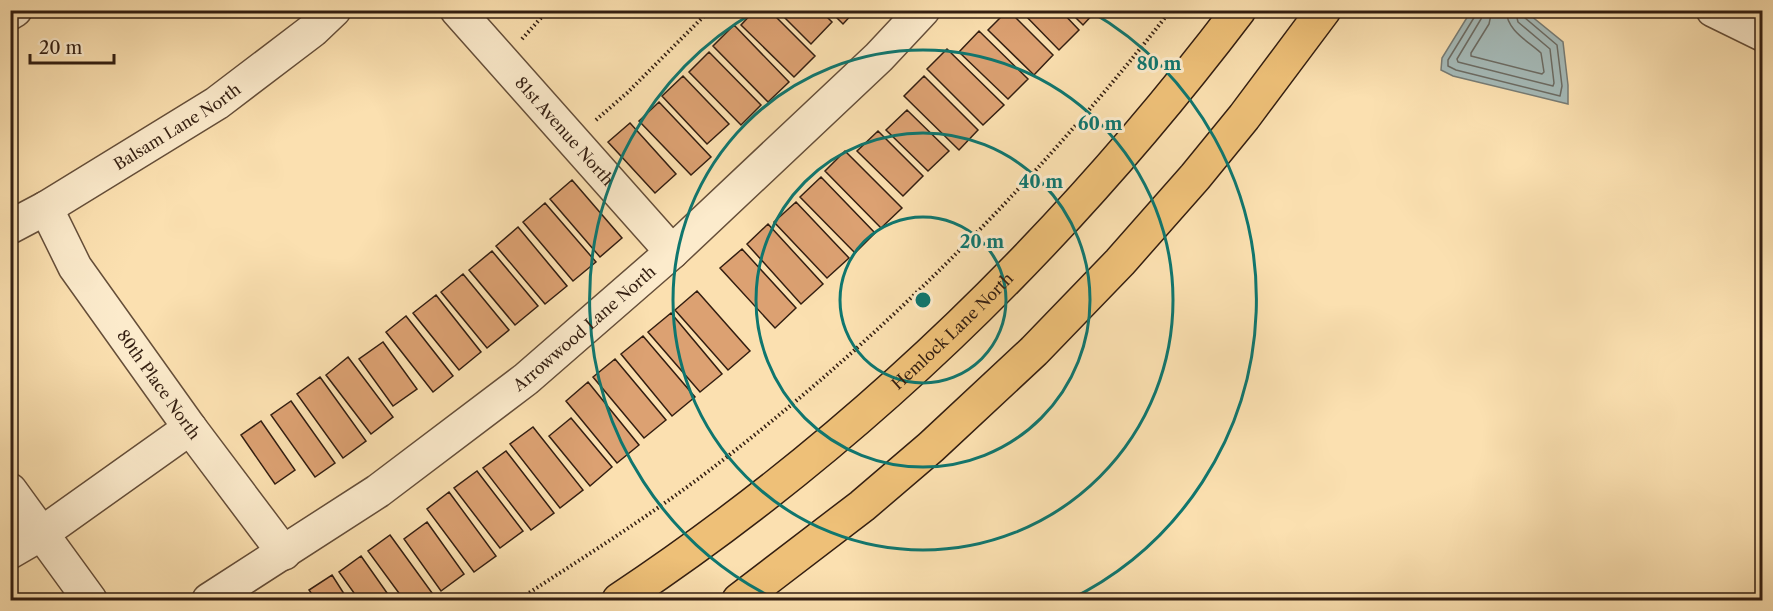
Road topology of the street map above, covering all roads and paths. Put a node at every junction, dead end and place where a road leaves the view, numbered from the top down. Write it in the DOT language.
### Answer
graph roads {
  1 [pos="15,10"];
  2 [pos="334,10"];
  3 [pos="457,10"];
  4 [pos="548,10"];
  5 [pos="710,10"];
  6 [pos="923,10"];
  7 [pos="1171,10"];
  8 [pos="1239,10"];
  9 [pos="1324,10"];
  10 [pos="1713,10"];
  11 [pos="10,13"];
  12 [pos="1762,34"];
  13 [pos="500,58"];
  14 [pos="572,140"];
  15 [pos="46,208"];
  16 [pos="10,227"];
  17 [pos="672,252"];
  18 [pos="190,428"];
  19 [pos="10,490"];
  20 [pos="41,534"];
  21 [pos="10,552"];
  22 [pos="284,553"];
  23 [pos="90,600"];
  24 [pos="208,600"];
  25 [pos="518,600"];
  26 [pos="619,600"];
  27 [pos="739,600"];
  1 -- 11 [label="street"];
  2 -- 15 [label="street, Balsam Lane North"];
  3 -- 13 [label="street, 81st Avenue North"];
  4 -- 13 [label="path"];
  5 -- 14 [label="path"];
  6 -- 17 [label="street, Arrowwood Lane North"];
  7 -- 25 [label="path"];
  8 -- 26 [label="main road, Hemlock Lane North"];
  9 -- 27 [label="main road"];
  10 -- 12 [label="street"];
  13 -- 14 [label="street, 81st Avenue North"];
  14 -- 17 [label="street, 81st Avenue North"];
  15 -- 16 [label="street, Balsam Lane North"];
  15 -- 18 [label="street, 80th Place North"];
  17 -- 22 [label="street, Arrowwood Lane North"];
  18 -- 20 [label="street"];
  18 -- 22 [label="street, 80th Place North"];
  19 -- 20 [label="street"];
  20 -- 21 [label="street"];
  20 -- 23 [label="street"];
  22 -- 24 [label="street, Arrowwood Lane North"];
}
